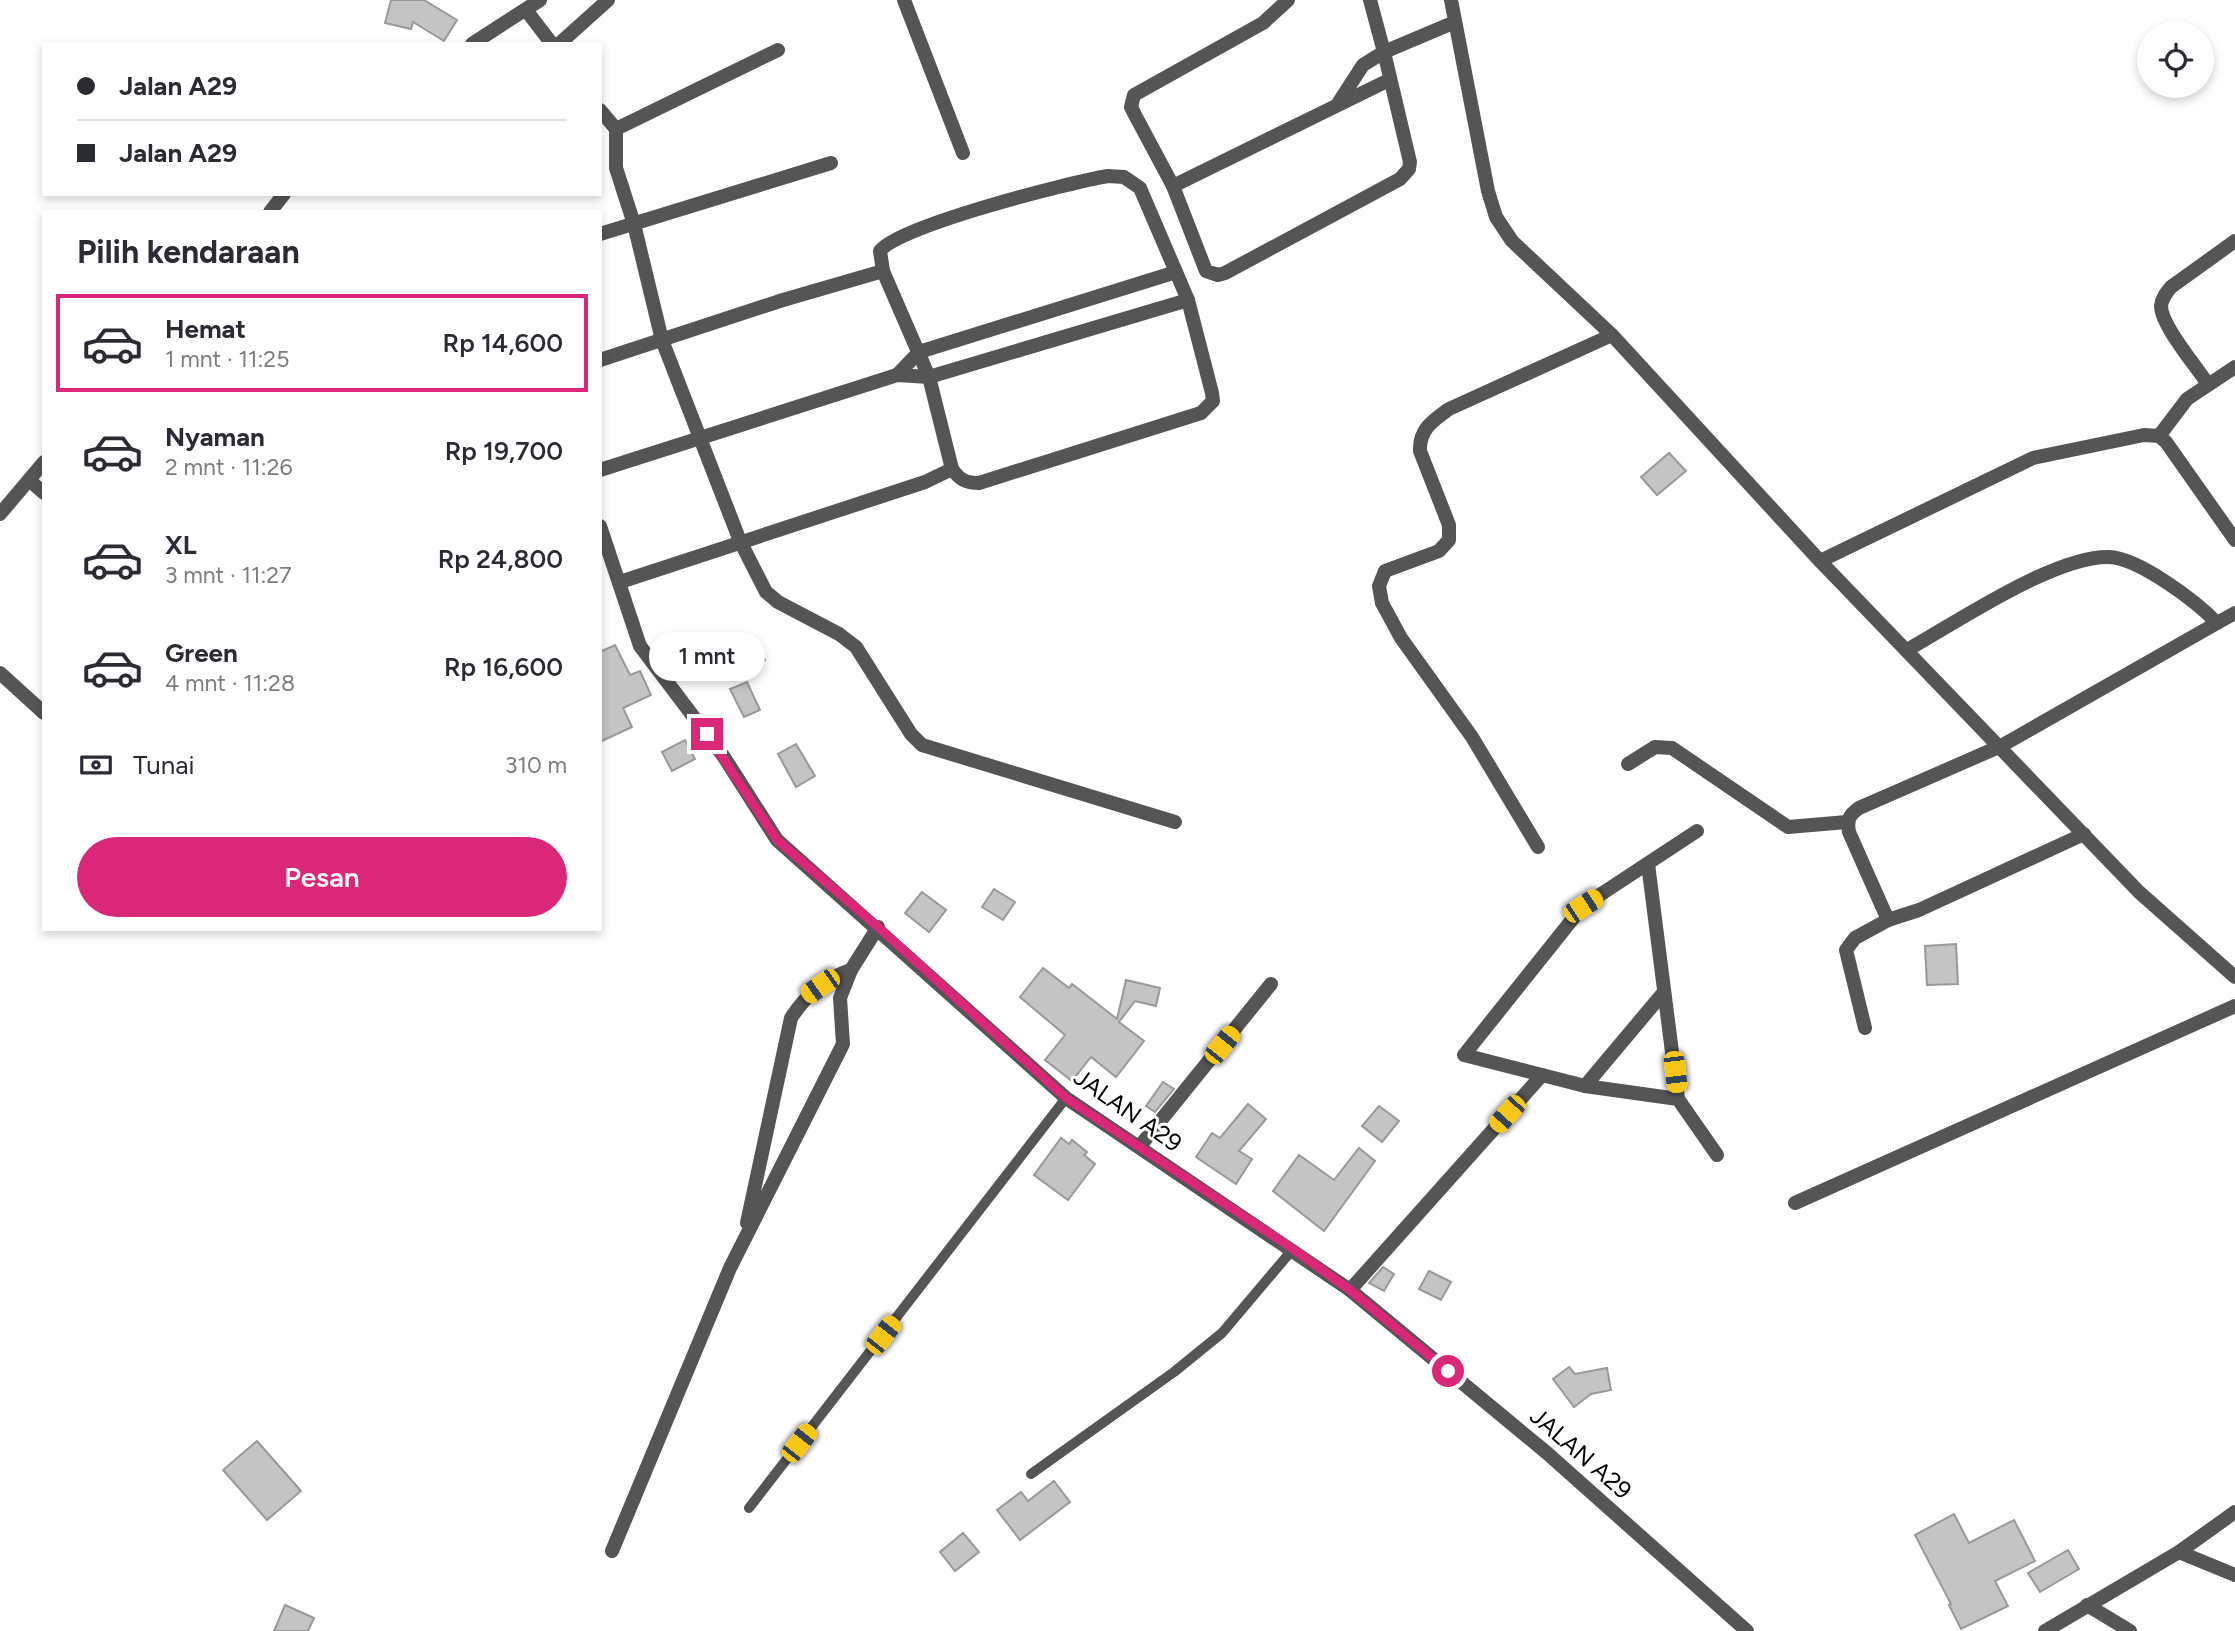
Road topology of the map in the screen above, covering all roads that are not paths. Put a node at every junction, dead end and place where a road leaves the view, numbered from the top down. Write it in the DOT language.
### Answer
graph roads {
  1 [pos="540,0"];
  2 [pos="608,0"];
  3 [pos="904,0"];
  4 [pos="1288,0"];
  5 [pos="1370,0"];
  6 [pos="1451,0"];
  7 [pos="526,10"];
  8 [pos="1455,22"];
  9 [pos="475,42"];
  10 [pos="550,42"];
  11 [pos="561,42"];
  12 [pos="778,50"];
  13 [pos="1384,52"];
  14 [pos="1389,79"];
  15 [pos="1338,104"];
  16 [pos="602,113"];
  17 [pos="615,129"];
  18 [pos="963,153"];
  19 [pos="831,163"];
  20 [pos="1173,187"];
  21 [pos="282,196"];
  22 [pos="272,210"];
  23 [pos="634,224"];
  24 [pos="602,233"];
  25 [pos="2235,242"];
  26 [pos="883,271"];
  27 [pos="1176,272"];
  28 [pos="1188,300"];
  29 [pos="1612,335"];
  30 [pos="662,340"];
  31 [pos="919,352"];
  32 [pos="602,359"];
  33 [pos="2235,366"];
  34 [pos="897,375"];
  35 [pos="929,377"];
  36 [pos="2207,383"];
  37 [pos="2159,436"];
  38 [pos="703,439"];
  39 [pos="42,464"];
  40 [pos="602,469"];
  41 [pos="952,469"];
  42 [pos="29,480"];
  43 [pos="42,492"];
  44 [pos="0,513"];
  45 [pos="602,532"];
  46 [pos="2235,540"];
  47 [pos="740,541"];
  48 [pos="1820,561"];
  49 [pos="620,582"];
  50 [pos="2235,613"];
  51 [pos="2217,623"];
  52 [pos="1907,650"];
  53 [pos="0,673"];
  54 [pos="42,711"];
  55 [pos="2001,746"];
  56 [pos="1628,764"];
  57 [pos="1175,822"];
  58 [pos="1847,822"];
  59 [pos="1697,831"];
  60 [pos="2084,834"];
  61 [pos="1538,847"];
  62 [pos="1648,864"];
  63 [pos="1888,920"];
  64 [pos="878,927"];
  65 [pos="851,970"];
  66 [pos="2235,977"];
  67 [pos="1271,984"];
  68 [pos="1664,992"];
  69 [pos="2235,1006"];
  70 [pos="1866,1028"];
  71 [pos="1542,1075"];
  72 [pos="1586,1086"];
  73 [pos="1066,1098"];
  74 [pos="1678,1099"];
  75 [pos="1140,1146"];
  76 [pos="1717,1155"];
  77 [pos="1795,1203"];
  78 [pos="743,1242"];
  79 [pos="1293,1249"];
  80 [pos="1350,1290"];
  81 [pos="1031,1474"];
  82 [pos="749,1508"];
  83 [pos="2235,1512"];
  84 [pos="612,1551"];
  85 [pos="2179,1552"];
  86 [pos="2235,1574"];
  87 [pos="2087,1605"];
  88 [pos="1747,1631"];
  89 [pos="2045,1631"];
  90 [pos="2130,1631"];
  1 -- 7 [label="street"];
  2 -- 11 [label="street"];
  3 -- 18 [label="street"];
  4 -- 20 [label="street"];
  5 -- 13 [label="street"];
  6 -- 8 [label="street"];
  7 -- 9 [label="street"];
  7 -- 10 [label="street"];
  8 -- 13 [label="street"];
  8 -- 29 [label="street"];
  12 -- 17 [label="street"];
  13 -- 14 [label="street"];
  13 -- 15 [label="street"];
  14 -- 15 [label="street"];
  14 -- 20 [label="street"];
  15 -- 20 [label="street"];
  16 -- 17 [label="street"];
  17 -- 23 [label="street"];
  19 -- 23 [label="street"];
  21 -- 22 [label="street"];
  23 -- 24 [label="street"];
  23 -- 30 [label="street"];
  25 -- 36 [label="street"];
  26 -- 27 [label="street"];
  26 -- 30 [label="street"];
  26 -- 31 [label="street"];
  27 -- 28 [label="street"];
  27 -- 31 [label="street"];
  28 -- 35 [label="street"];
  28 -- 41 [label="street"];
  29 -- 48 [label="street"];
  29 -- 61 [label="street"];
  30 -- 32 [label="street"];
  30 -- 38 [label="street"];
  31 -- 34 [label="street"];
  31 -- 35 [label="street"];
  33 -- 36 [label="street"];
  34 -- 35 [label="street"];
  34 -- 38 [label="street"];
  35 -- 41 [label="street"];
  36 -- 37 [label="street"];
  37 -- 46 [label="street"];
  37 -- 48 [label="street"];
  38 -- 40 [label="street"];
  38 -- 47 [label="street"];
  39 -- 42 [label="street"];
  41 -- 47 [label="street"];
  42 -- 43 [label="street"];
  42 -- 44 [label="street"];
  45 -- 49 [label="street, JALAN A29"];
  47 -- 49 [label="street"];
  47 -- 57 [label="street"];
  48 -- 52 [label="street"];
  49 -- 64 [label="street, JALAN A29"];
  50 -- 51 [label="street"];
  51 -- 52 [label="street"];
  51 -- 55 [label="street"];
  52 -- 55 [label="street"];
  53 -- 54 [label="street"];
  55 -- 58 [label="street"];
  55 -- 60 [label="street"];
  56 -- 58 [label="street"];
  58 -- 63 [label="street"];
  59 -- 62 [label="street"];
  60 -- 63 [label="street"];
  60 -- 66 [label="street"];
  62 -- 68 [label="street"];
  62 -- 71 [label="street"];
  63 -- 70 [label="street"];
  64 -- 65 [label="street"];
  64 -- 73 [label="street, JALAN A29"];
  65 -- 78 [label="street"];
  65 -- 78 [label="street"];
  67 -- 75 [label="street"];
  68 -- 72 [label="street"];
  68 -- 74 [label="street"];
  69 -- 77 [label="street"];
  71 -- 72 [label="street"];
  71 -- 80 [label="street"];
  72 -- 74 [label="street"];
  73 -- 75 [label="street, JALAN A29"];
  73 -- 82 [label="lane"];
  74 -- 76 [label="street"];
  75 -- 79 [label="street, JALAN A29"];
  78 -- 84 [label="street"];
  79 -- 80 [label="street, JALAN A29"];
  79 -- 81 [label="lane"];
  80 -- 88 [label="street, JALAN A29"];
  83 -- 85 [label="street"];
  85 -- 86 [label="street"];
  85 -- 87 [label="street"];
  87 -- 89 [label="street"];
  87 -- 90 [label="street"];
}
